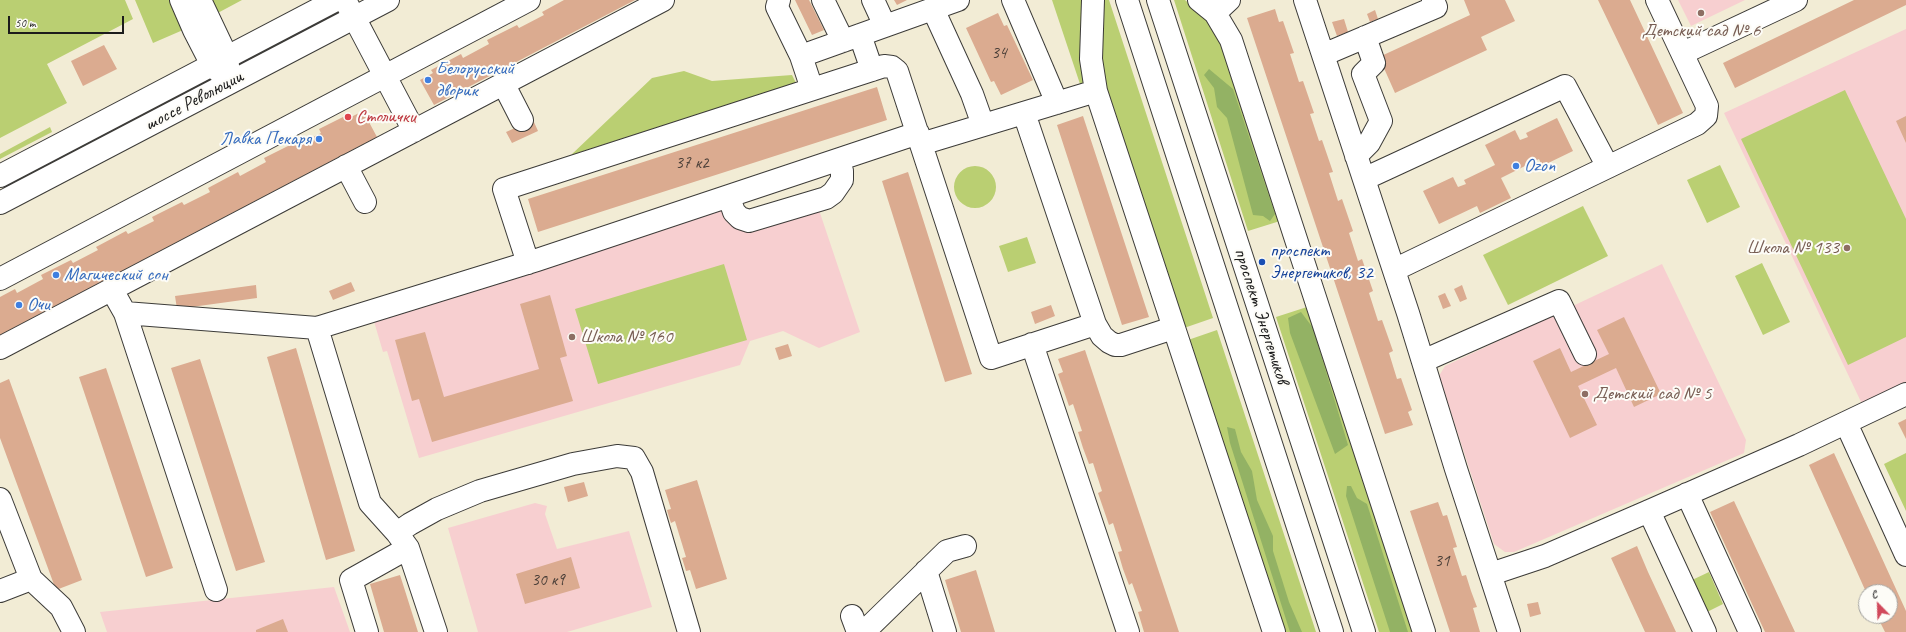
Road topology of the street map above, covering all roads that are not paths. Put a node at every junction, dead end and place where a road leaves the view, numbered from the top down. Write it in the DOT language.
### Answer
graph roads {
  1 [pos="181,0"];
  2 [pos="200,0"];
  3 [pos="336,0"];
  4 [pos="388,0"];
  5 [pos="529,0"];
  6 [pos="662,0"];
  7 [pos="780,0"];
  8 [pos="823,0"];
  9 [pos="873,0"];
  10 [pos="1013,0"];
  11 [pos="1093,0"];
  12 [pos="1126,0"];
  13 [pos="1158,0"];
  14 [pos="1304,0"];
  15 [pos="1433,0"];
  16 [pos="1657,0"];
  17 [pos="1796,0"];
  18 [pos="948,3"];
  19 [pos="1214,4"];
  20 [pos="350,9"];
  21 [pos="885,26"];
  22 [pos="852,38"];
  23 [pos="1365,38"];
  24 [pos="1683,53"];
  25 [pos="1323,55"];
  26 [pos="801,56"];
  27 [pos="220,61"];
  28 [pos="872,70"];
  29 [pos="385,76"];
  30 [pos="230,82"];
  31 [pos="504,84"];
  32 [pos="812,89"];
  33 [pos="1096,91"];
  34 [pos="1057,103"];
  35 [pos="1024,113"];
  36 [pos="522,120"];
  37 [pos="983,125"];
  38 [pos="414,131"];
  39 [pos="920,139"];
  40 [pos="1356,156"];
  41 [pos="839,161"];
  42 [pos="346,166"];
  43 [pos="1608,167"];
  44 [pos="0,176"];
  45 [pos="1364,180"];
  46 [pos="729,197"];
  47 [pos="365,202"];
  48 [pos="0,203"];
  49 [pos="528,263"];
  50 [pos="1394,270"];
  51 [pos="0,279"];
  52 [pos="112,290"];
  53 [pos="125,313"];
  54 [pos="1095,324"];
  55 [pos="317,328"];
  56 [pos="1173,328"];
  57 [pos="1032,344"];
  58 [pos="0,348"];
  59 [pos="1585,354"];
  60 [pos="1423,361"];
  61 [pos="1906,394"];
  62 [pos="1846,423"];
  63 [pos="1687,494"];
  64 [pos="0,499"];
  65 [pos="1649,511"];
  66 [pos="403,540"];
  67 [pos="965,546"];
  68 [pos="1906,555"];
  69 [pos="926,571"];
  70 [pos="1491,574"];
  71 [pos="31,579"];
  72 [pos="216,590"];
  73 [pos="0,591"];
  74 [pos="852,616"];
  75 [pos="74,632"];
  76 [pos="367,632"];
  77 [pos="436,632"];
  78 [pos="689,632"];
  79 [pos="945,632"];
  80 [pos="1128,632"];
  81 [pos="1274,632"];
  82 [pos="1332,632"];
  83 [pos="1364,632"];
  84 [pos="1424,632"];
  85 [pos="1509,632"];
  86 [pos="1705,632"];
  87 [pos="1750,632"];
  1 -- 27 [label="main road"];
  2 -- 27 [label="main road"];
  3 -- 27 [label="main road, шоссе Революции"];
  4 -- 20 [label="main road, шоссе Революции"];
  5 -- 29 [label="main road"];
  6 -- 31 [label="main road"];
  7 -- 26 [label="main road"];
  8 -- 22 [label="main road"];
  9 -- 21 [label="main road"];
  10 -- 34 [label="main road"];
  11 -- 33 [label="main road"];
  12 -- 82 [label="main road, проспект Энергетиков"];
  13 -- 83 [label="main road, проспект Энергетиков"];
  14 -- 25 [label="main road"];
  15 -- 23 [label="main road"];
  16 -- 24 [label="main road"];
  17 -- 24 [label="main road"];
  18 -- 21 [label="main road"];
  18 -- 37 [label="main road"];
  19 -- 84 [label="main road"];
  20 -- 29 [label="main road"];
  20 -- 30 [label="main road, шоссе Революции"];
  21 -- 22 [label="main road"];
  22 -- 26 [label="main road"];
  22 -- 28 [label="main road"];
  23 -- 25 [label="main road"];
  23 -- 40 [label="main road"];
  24 -- 43 [label="main road"];
  25 -- 40 [label="main road"];
  26 -- 32 [label="main road"];
  27 -- 30 [label="main road"];
  27 -- 44 [label="main road, шоссе Революции"];
  28 -- 32 [label="main road"];
  28 -- 39 [label="main road"];
  29 -- 38 [label="main road"];
  29 -- 51 [label="main road"];
  30 -- 48 [label="main road, шоссе Революции"];
  31 -- 36 [label="main road"];
  31 -- 38 [label="main road"];
  32 -- 49 [label="main road"];
  33 -- 34 [label="main road"];
  33 -- 56 [label="main road"];
  34 -- 35 [label="main road"];
  35 -- 37 [label="main road"];
  35 -- 54 [label="main road"];
  37 -- 39 [label="main road"];
  38 -- 42 [label="main road"];
  39 -- 41 [label="main road"];
  39 -- 57 [label="main road"];
  40 -- 45 [label="main road"];
  41 -- 46 [label="main road"];
  41 -- 46 [label="main road"];
  42 -- 47 [label="main road"];
  42 -- 52 [label="main road"];
  43 -- 45 [label="main road"];
  43 -- 50 [label="main road"];
  45 -- 50 [label="main road"];
  46 -- 49 [label="main road"];
  49 -- 55 [label="main road"];
  50 -- 60 [label="main road"];
  52 -- 53 [label="main road"];
  52 -- 58 [label="main road"];
  53 -- 55 [label="main road"];
  53 -- 72 [label="main road"];
  54 -- 56 [label="main road"];
  54 -- 57 [label="main road"];
  55 -- 66 [label="main road"];
  56 -- 81 [label="main road"];
  57 -- 80 [label="main road"];
  59 -- 60 [label="main road"];
  60 -- 70 [label="main road"];
  61 -- 62 [label="main road"];
  62 -- 63 [label="main road"];
  62 -- 68 [label="main road"];
  63 -- 65 [label="main road"];
  63 -- 87 [label="main road"];
  64 -- 71 [label="main road"];
  65 -- 70 [label="main road"];
  65 -- 86 [label="main road"];
  66 -- 76 [label="main road"];
  66 -- 77 [label="main road"];
  66 -- 78 [label="main road"];
  67 -- 69 [label="main road"];
  69 -- 74 [label="main road"];
  69 -- 79 [label="main road"];
  70 -- 85 [label="main road"];
  71 -- 73 [label="main road"];
  71 -- 75 [label="main road"];
}
